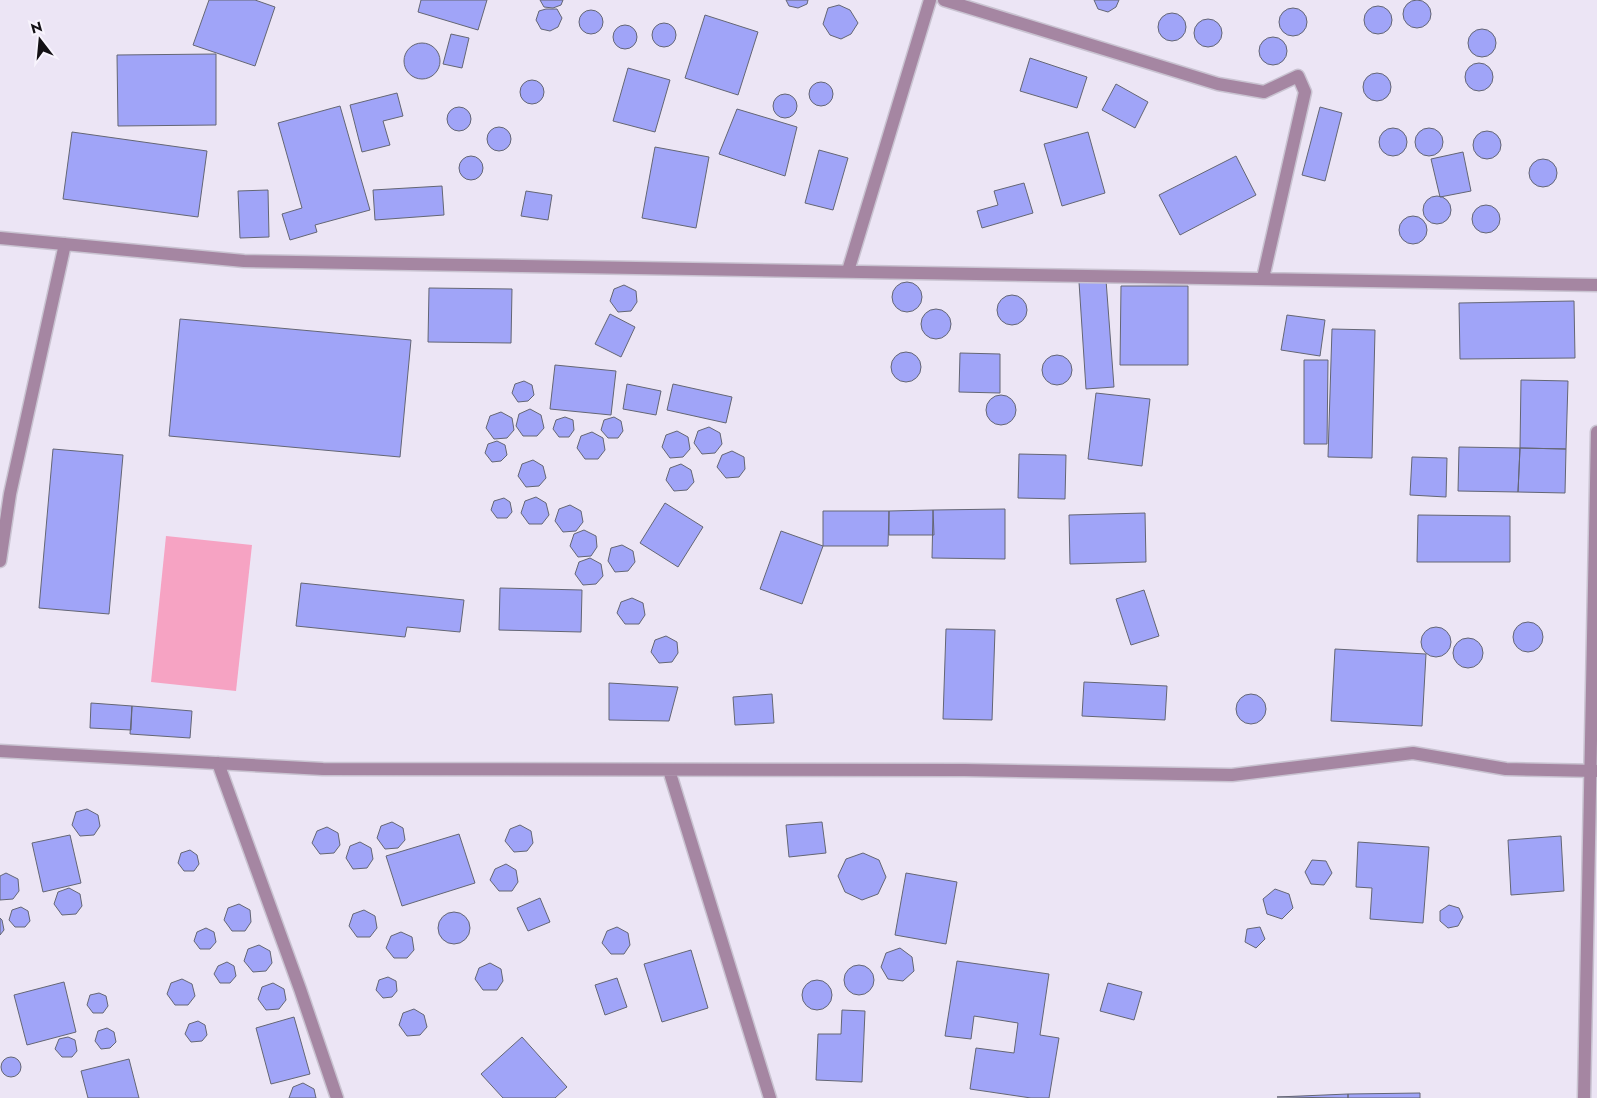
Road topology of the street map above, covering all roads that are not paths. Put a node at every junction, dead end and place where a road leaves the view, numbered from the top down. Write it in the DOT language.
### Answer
graph roads {
  1 [pos="930,0"];
  2 [pos="944,0"];
  3 [pos="0,238"];
  4 [pos="64,244"];
  5 [pos="848,271"];
  6 [pos="1263,278"];
  7 [pos="1597,285"];
  8 [pos="1597,432"];
  9 [pos="0,561"];
  10 [pos="0,751"];
  11 [pos="218,763"];
  12 [pos="669,770"];
  13 [pos="1593,771"];
  14 [pos="1591,1037"];
  15 [pos="337,1098"];
  16 [pos="770,1098"];
  17 [pos="1584,1098"];
  1 -- 5 [label="street"];
  2 -- 6 [label="street"];
  3 -- 4 [label="street"];
  4 -- 5 [label="street"];
  4 -- 9 [label="street"];
  5 -- 6 [label="street"];
  6 -- 7 [label="street"];
  8 -- 13 [label="street"];
  10 -- 11 [label="street"];
  11 -- 12 [label="street"];
  11 -- 15 [label="street"];
  12 -- 13 [label="street"];
  12 -- 16 [label="street"];
  13 -- 14 [label="street"];
  14 -- 17 [label="street"];
}
